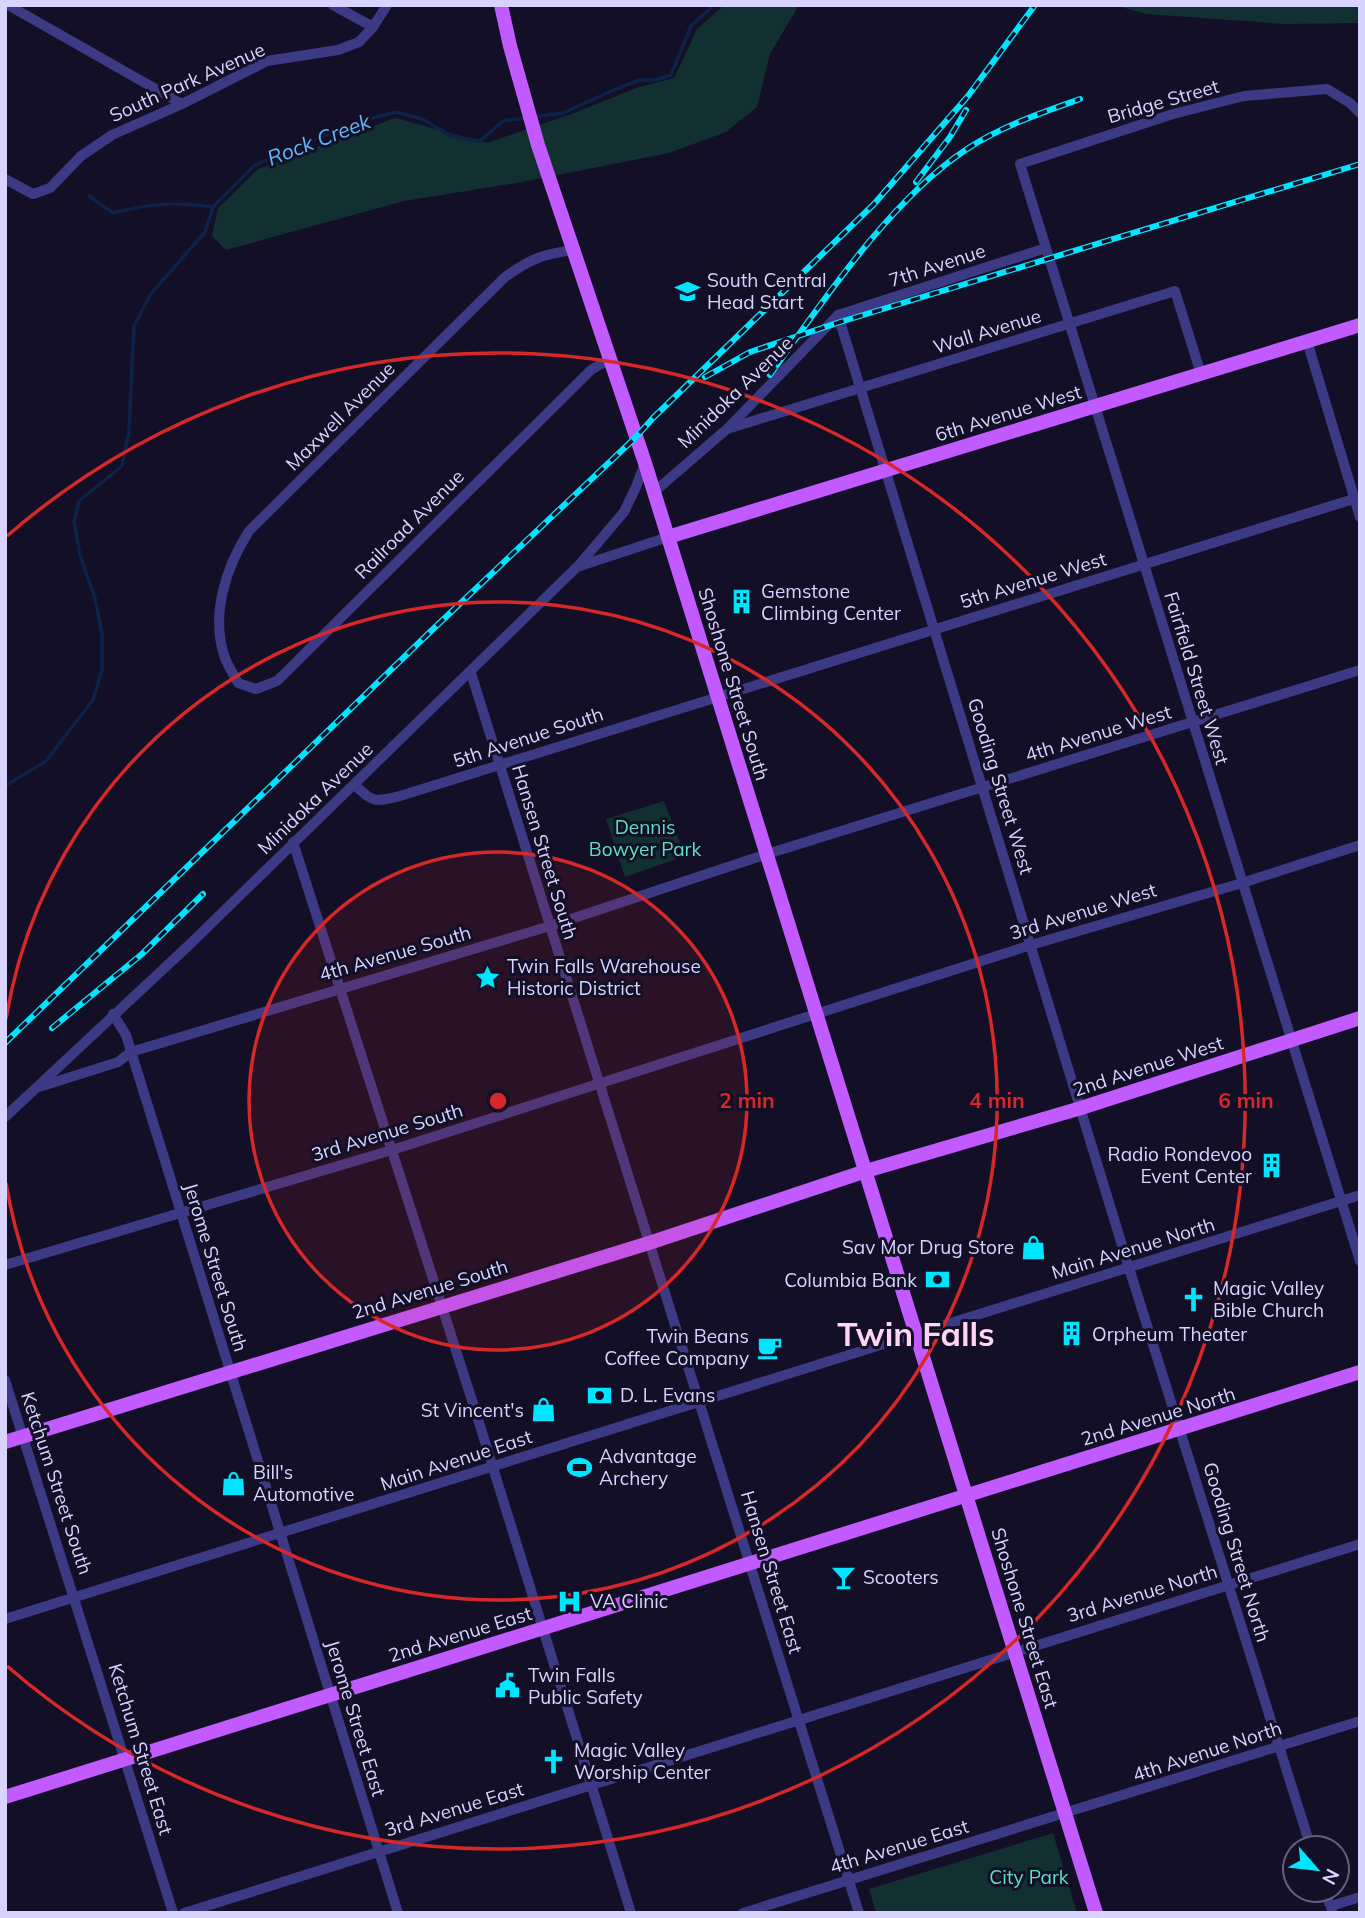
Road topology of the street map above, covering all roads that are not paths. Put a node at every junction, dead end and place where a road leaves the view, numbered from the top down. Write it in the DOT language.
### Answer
graph roads {
  1 [pos="8,5"];
  2 [pos="333,5"];
  3 [pos="387,5"];
  4 [pos="501,5"];
  5 [pos="373,27"];
  6 [pos="181,104"];
  7 [pos="1360,113"];
  8 [pos="1020,164"];
  9 [pos="5,180"];
  10 [pos="573,246"];
  11 [pos="1046,248"];
  12 [pos="838,315"];
  13 [pos="1069,324"];
  14 [pos="1360,325"];
  15 [pos="1307,341"];
  16 [pos="611,358"];
  17 [pos="1201,373"];
  18 [pos="860,388"];
  19 [pos="1095,406"];
  20 [pos="727,429"];
  21 [pos="645,463"];
  22 [pos="886,471"];
  23 [pos="654,492"];
  24 [pos="1357,498"];
  25 [pos="1360,517"];
  26 [pos="668,537"];
  27 [pos="1144,564"];
  28 [pos="577,567"];
  29 [pos="934,629"];
  30 [pos="231,668"];
  31 [pos="1360,670"];
  32 [pos="471,673"];
  33 [pos="717,696"];
  34 [pos="1193,722"];
  35 [pos="500,765"];
  36 [pos="355,785"];
  37 [pos="983,788"];
  38 [pos="293,842"];
  39 [pos="1360,845"];
  40 [pos="767,854"];
  41 [pos="1242,883"];
  42 [pos="550,926"];
  43 [pos="1031,945"];
  44 [pos="340,987"];
  45 [pos="817,1013"];
  46 [pos="113,1014"];
  47 [pos="1360,1018"];
  48 [pos="1291,1039"];
  49 [pos="131,1052"];
  50 [pos="599,1082"];
  51 [pos="36,1088"];
  52 [pos="1081,1108"];
  53 [pos="5,1117"];
  54 [pos="392,1150"];
  55 [pos="866,1171"];
  56 [pos="1360,1195"];
  57 [pos="1341,1201"];
  58 [pos="181,1213"];
  59 [pos="649,1243"];
  60 [pos="1360,1261"];
  61 [pos="5,1265"];
  62 [pos="1129,1268"];
  63 [pos="442,1306"];
  64 [pos="917,1334"];
  65 [pos="230,1371"];
  66 [pos="1360,1372"];
  67 [pos="5,1380"];
  68 [pos="700,1402"];
  69 [pos="1180,1428"];
  70 [pos="24,1436"];
  71 [pos="5,1441"];
  72 [pos="492,1465"];
  73 [pos="967,1495"];
  74 [pos="282,1533"];
  75 [pos="1360,1544"];
  76 [pos="751,1563"];
  77 [pos="1228,1585"];
  78 [pos="75,1597"];
  79 [pos="5,1619"];
  80 [pos="543,1628"];
  81 [pos="1015,1651"];
  82 [pos="330,1695"];
  83 [pos="799,1719"];
  84 [pos="1360,1721"];
  85 [pos="1279,1746"];
  86 [pos="126,1759"];
  87 [pos="592,1785"];
  88 [pos="5,1797"];
  89 [pos="1066,1814"];
  90 [pos="1307,1834"];
  91 [pos="380,1851"];
  92 [pos="849,1881"];
  93 [pos="1360,1897"];
  94 [pos="1332,1909"];
  95 [pos="173,1913"];
  96 [pos="184,1913"];
  97 [pos="398,1913"];
  98 [pos="631,1913"];
  99 [pos="743,1913"];
  100 [pos="859,1913"];
  101 [pos="1096,1913"];
  1 -- 6 [label="street"];
  2 -- 5 [label="street"];
  3 -- 5 [label="street, South Park Avenue"];
  4 -- 10 [label="main road, Shoshone Street South"];
  5 -- 6 [label="street, South Park Avenue"];
  6 -- 9 [label="street, South Park Avenue"];
  7 -- 8 [label="street, Bridge Street"];
  8 -- 11 [label="street, Fairfield Street West"];
  10 -- 16 [label="main road, Shoshone Street South"];
  10 -- 30 [label="street, Maxwell Avenue"];
  11 -- 12 [label="street, 7th Avenue"];
  11 -- 13 [label="street, Fairfield Street West"];
  12 -- 18 [label="street, Gooding Street West"];
  12 -- 20 [label="street, Minidoka Avenue"];
  13 -- 17 [label="street, Wall Avenue"];
  13 -- 18 [label="street, Wall Avenue"];
  13 -- 19 [label="street, Fairfield Street West"];
  14 -- 15 [label="main road, 6th Avenue West"];
  15 -- 17 [label="main road, 6th Avenue West"];
  15 -- 24 [label="street"];
  16 -- 21 [label="main road, Shoshone Street South"];
  16 -- 30 [label="street, Railroad Avenue"];
  17 -- 19 [label="main road, 6th Avenue West"];
  18 -- 20 [label="street, Wall Avenue"];
  18 -- 22 [label="street, Gooding Street West"];
  19 -- 22 [label="main road, 6th Avenue West"];
  19 -- 27 [label="street, Fairfield Street West"];
  20 -- 23 [label="street, Minidoka Avenue"];
  21 -- 23 [label="main road, Shoshone Street South"];
  21 -- 28 [label="street"];
  22 -- 26 [label="main road, 6th Avenue West"];
  22 -- 29 [label="street, Gooding Street West"];
  23 -- 26 [label="main road, Shoshone Street South"];
  24 -- 25 [label="street"];
  24 -- 27 [label="street, 5th Avenue West"];
  26 -- 28 [label="street, Minidoka Avenue"];
  26 -- 33 [label="main road, Shoshone Street South"];
  27 -- 29 [label="street, 5th Avenue West"];
  27 -- 34 [label="street, Fairfield Street West"];
  28 -- 32 [label="street, Minidoka Avenue"];
  29 -- 33 [label="street, 5th Avenue West"];
  29 -- 37 [label="street, Gooding Street West"];
  31 -- 34 [label="street, 4th Avenue West"];
  32 -- 35 [label="street, Hansen Street South"];
  32 -- 36 [label="street, Minidoka Avenue"];
  33 -- 35 [label="street, 5th Avenue South"];
  33 -- 40 [label="main road, Shoshone Street South"];
  34 -- 37 [label="street, 4th Avenue West"];
  34 -- 41 [label="street, Fairfield Street West"];
  35 -- 36 [label="street, 5th Avenue South"];
  35 -- 42 [label="street, Hansen Street South"];
  36 -- 38 [label="street, Minidoka Avenue"];
  37 -- 40 [label="street, 4th Avenue West"];
  37 -- 43 [label="street, Gooding Street West"];
  38 -- 44 [label="street"];
  38 -- 46 [label="street, Minidoka Avenue"];
  39 -- 41 [label="street, 3rd Avenue West"];
  40 -- 42 [label="street, 4th Avenue South"];
  40 -- 45 [label="main road, Shoshone Street South"];
  41 -- 43 [label="street, 3rd Avenue West"];
  41 -- 48 [label="street, Fairfield Street West"];
  42 -- 44 [label="street, 4th Avenue South"];
  42 -- 50 [label="street, Hansen Street South"];
  43 -- 45 [label="street, 3rd Avenue West"];
  43 -- 52 [label="street, Gooding Street West"];
  44 -- 49 [label="street, 4th Avenue South"];
  44 -- 54 [label="street"];
  45 -- 50 [label="street, 3rd Avenue South"];
  45 -- 55 [label="main road, Shoshone Street South"];
  46 -- 49 [label="street, Jerome Street South"];
  46 -- 51 [label="street, Minidoka Avenue"];
  47 -- 48 [label="main road, 2nd Avenue West"];
  48 -- 52 [label="main road, 2nd Avenue West"];
  48 -- 57 [label="street, Fairfield Street West"];
  49 -- 51 [label="street, 4th Avenue South"];
  49 -- 58 [label="street, Jerome Street South"];
  50 -- 54 [label="street, 3rd Avenue South"];
  50 -- 59 [label="street, Hansen Street South"];
  51 -- 53 [label="street, Minidoka Avenue"];
  52 -- 55 [label="main road, 2nd Avenue West"];
  52 -- 62 [label="street, Gooding Street West"];
  54 -- 58 [label="street, 3rd Avenue South"];
  54 -- 63 [label="street"];
  55 -- 59 [label="main road, 2nd Avenue South"];
  55 -- 64 [label="main road, Shoshone Street South"];
  56 -- 57 [label="street, Main Avenue North"];
  57 -- 60 [label="street, Fairfield Street West"];
  57 -- 62 [label="street, Main Avenue North"];
  58 -- 61 [label="street, 3rd Avenue South"];
  58 -- 65 [label="street, Jerome Street South"];
  59 -- 63 [label="main road, 2nd Avenue South"];
  59 -- 68 [label="street, Hansen Street East"];
  62 -- 64 [label="street, Main Avenue North"];
  62 -- 69 [label="street, Gooding Street North"];
  63 -- 65 [label="main road, 2nd Avenue South"];
  63 -- 72 [label="street"];
  64 -- 68 [label="street, Main Avenue East"];
  64 -- 73 [label="main road, Shoshone Street East"];
  65 -- 70 [label="main road, 2nd Avenue South"];
  65 -- 74 [label="street, Jerome Street South"];
  66 -- 69 [label="main road, 2nd Avenue North"];
  67 -- 70 [label="street, Ketchum Street South"];
  68 -- 72 [label="street, Main Avenue East"];
  68 -- 76 [label="street, Hansen Street East"];
  69 -- 73 [label="main road, 2nd Avenue North"];
  69 -- 77 [label="street, Gooding Street North"];
  70 -- 71 [label="main road, 2nd Avenue South"];
  70 -- 78 [label="street, Ketchum Street South"];
  72 -- 74 [label="street, Main Avenue East"];
  72 -- 80 [label="street"];
  73 -- 76 [label="main road, 2nd Avenue East"];
  73 -- 81 [label="main road, Shoshone Street East"];
  74 -- 78 [label="street, Main Avenue East"];
  74 -- 82 [label="street, Jerome Street East"];
  75 -- 77 [label="street, 3rd Avenue North"];
  76 -- 80 [label="main road, 2nd Avenue East"];
  76 -- 83 [label="street, Hansen Street East"];
  77 -- 81 [label="street, 3rd Avenue North"];
  77 -- 85 [label="street, Gooding Street North"];
  78 -- 79 [label="street, Main Avenue East"];
  78 -- 86 [label="street, Ketchum Street East"];
  80 -- 82 [label="main road, 2nd Avenue East"];
  80 -- 87 [label="street"];
  81 -- 83 [label="street, 3rd Avenue East"];
  81 -- 89 [label="main road, Shoshone Street East"];
  82 -- 86 [label="main road, 2nd Avenue East"];
  82 -- 91 [label="street, Jerome Street East"];
  83 -- 87 [label="street, 3rd Avenue East"];
  83 -- 92 [label="street, Hansen Street East"];
  84 -- 85 [label="street, 4th Avenue North"];
  85 -- 89 [label="street, 4th Avenue North"];
  85 -- 90 [label="street, Gooding Street North"];
  86 -- 88 [label="main road, 2nd Avenue East"];
  86 -- 95 [label="street, Ketchum Street East"];
  87 -- 91 [label="street, 3rd Avenue East"];
  87 -- 98 [label="street"];
  89 -- 92 [label="street, 4th Avenue East"];
  89 -- 101 [label="main road, Shoshone Street East"];
  91 -- 96 [label="street, 3rd Avenue East"];
  91 -- 97 [label="street, Jerome Street East"];
  92 -- 99 [label="street, 4th Avenue East"];
  92 -- 100 [label="street, Hansen Street East"];
  93 -- 94 [label="street"];
}
